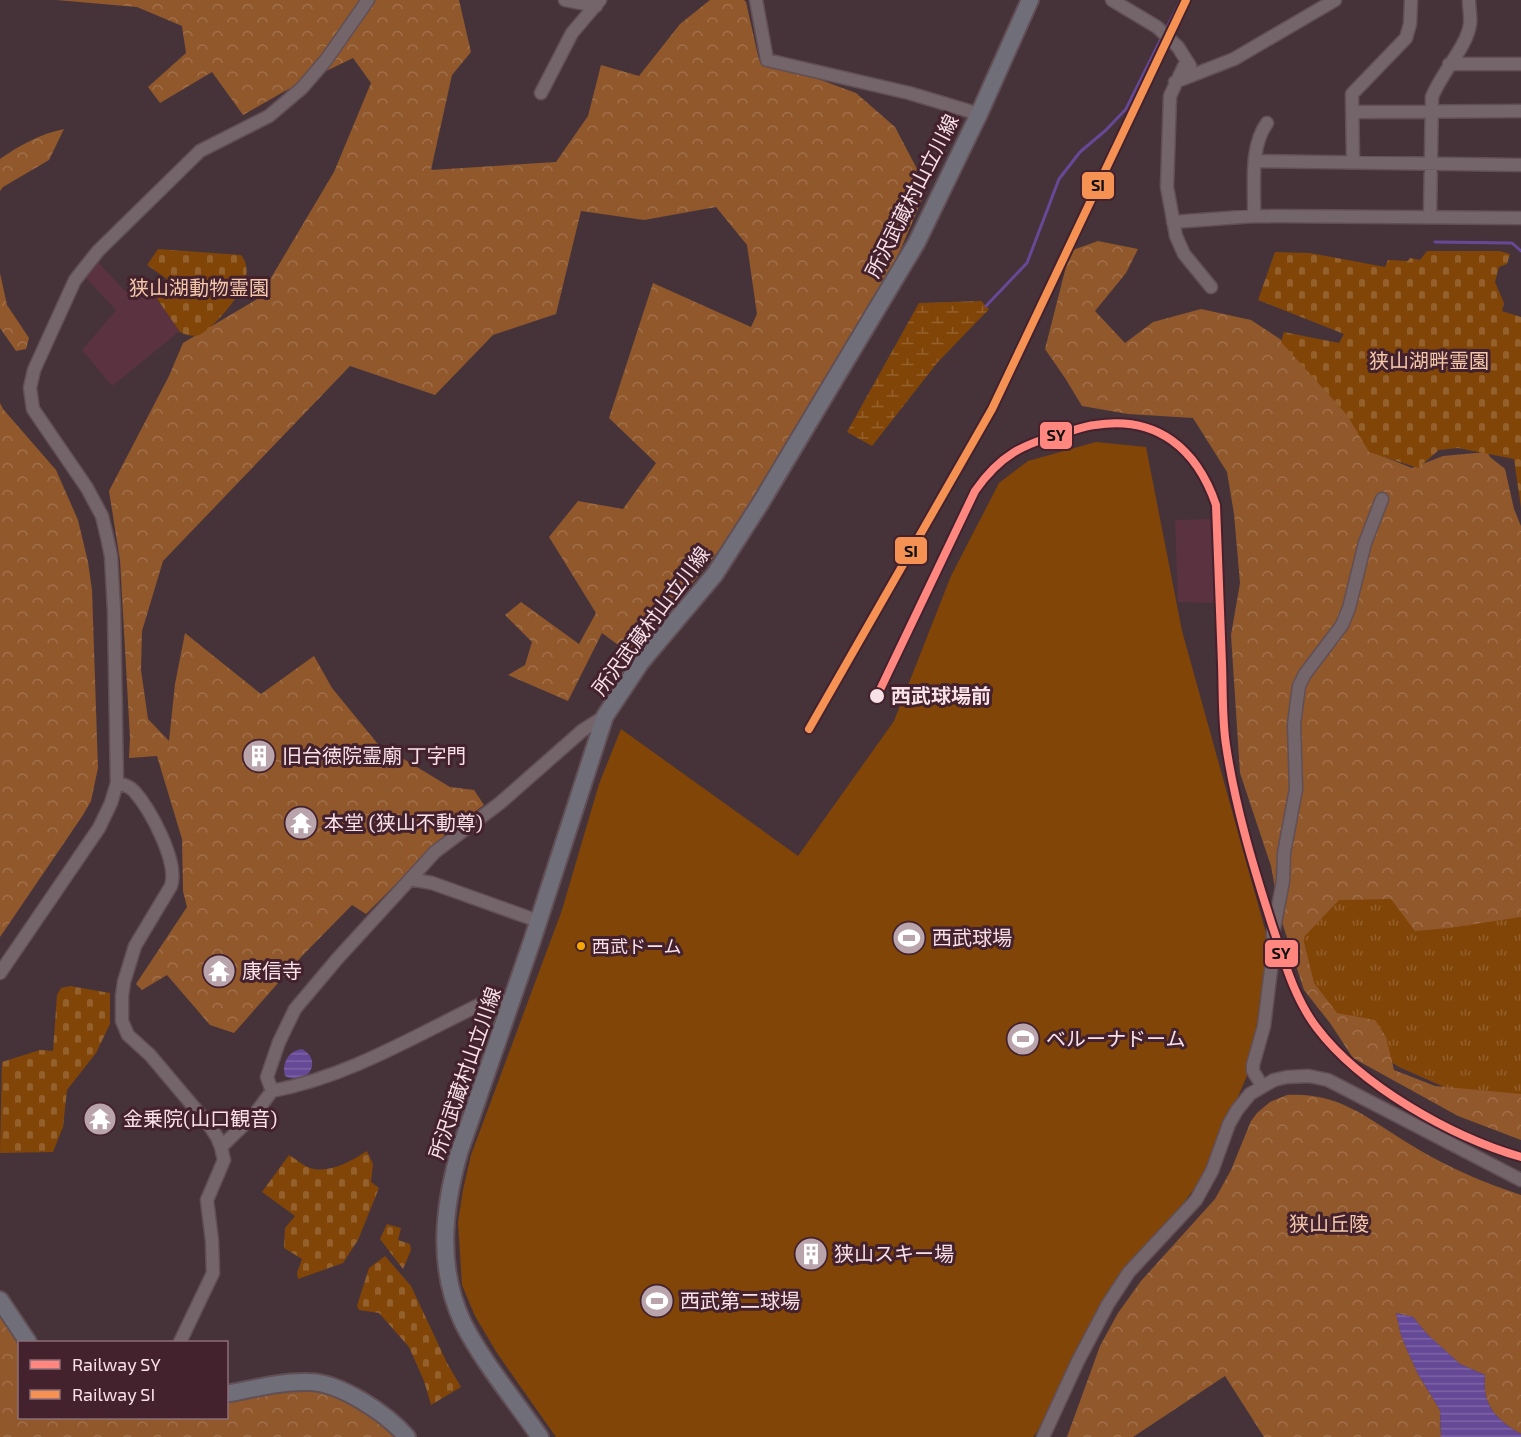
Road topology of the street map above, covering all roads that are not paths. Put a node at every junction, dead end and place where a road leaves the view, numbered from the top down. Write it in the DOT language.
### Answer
graph roads {
  1 [pos="368,0"];
  2 [pos="565,0"];
  3 [pos="756,0"];
  4 [pos="1029,0"];
  5 [pos="1112,0"];
  6 [pos="1335,0"];
  7 [pos="1411,0"];
  8 [pos="1469,0"];
  9 [pos="598,3"];
  10 [pos="1186,62"];
  11 [pos="1449,64"];
  12 [pos="1521,64"];
  13 [pos="1201,72"];
  14 [pos="1175,82"];
  15 [pos="541,93"];
  16 [pos="1431,111"];
  17 [pos="1521,111"];
  18 [pos="1353,112"];
  19 [pos="978,114"];
  20 [pos="1267,123"];
  21 [pos="1256,161"];
  22 [pos="1353,162"];
  23 [pos="1431,163"];
  24 [pos="1521,165"];
  25 [pos="1254,216"];
  26 [pos="1430,217"];
  27 [pos="1521,218"];
  28 [pos="1173,222"];
  29 [pos="1211,286"];
  30 [pos="1382,500"];
  31 [pos="605,716"];
  32 [pos="117,783"];
  33 [pos="410,879"];
  34 [pos="538,921"];
  35 [pos="0,973"];
  36 [pos="511,1002"];
  37 [pos="1262,1086"];
  38 [pos="272,1090"];
  39 [pos="221,1147"];
  40 [pos="1521,1180"];
  41 [pos="0,1300"];
  42 [pos="26,1341"];
  43 [pos="180,1341"];
  44 [pos="228,1394"];
  45 [pos="407,1437"];
  46 [pos="540,1437"];
  47 [pos="1043,1437"];
  1 -- 32 [label="street"];
  2 -- 9 [label="street"];
  3 -- 19 [label="street"];
  4 -- 19 [label="main road, 所沢武蔵村山立川線"];
  5 -- 10 [label="street"];
  6 -- 13 [label="street"];
  7 -- 18 [label="street"];
  8 -- 11 [label="street"];
  9 -- 15 [label="street"];
  10 -- 13 [label="street"];
  10 -- 14 [label="street"];
  11 -- 12 [label="street"];
  11 -- 16 [label="street"];
  13 -- 14 [label="street"];
  14 -- 28 [label="street"];
  16 -- 17 [label="street"];
  16 -- 18 [label="street"];
  16 -- 23 [label="street"];
  18 -- 22 [label="street"];
  19 -- 31 [label="main road, 所沢武蔵村山立川線"];
  20 -- 21 [label="street"];
  21 -- 22 [label="street"];
  21 -- 25 [label="street"];
  22 -- 23 [label="street"];
  23 -- 24 [label="street"];
  23 -- 26 [label="street"];
  25 -- 26 [label="street"];
  25 -- 28 [label="street"];
  26 -- 27 [label="street"];
  28 -- 29 [label="street"];
  30 -- 37 [label="street"];
  31 -- 33 [label="street"];
  31 -- 34 [label="main road, 所沢武蔵村山立川線"];
  32 -- 35 [label="street"];
  32 -- 39 [label="street"];
  33 -- 34 [label="street"];
  33 -- 38 [label="street"];
  34 -- 36 [label="main road, 所沢武蔵村山立川線"];
  36 -- 38 [label="street"];
  36 -- 46 [label="main road, 所沢武蔵村山立川線"];
  37 -- 40 [label="street"];
  37 -- 47 [label="street"];
  38 -- 39 [label="street"];
  39 -- 43 [label="street"];
  41 -- 42 [label="main road"];
  44 -- 45 [label="main road"];
}
